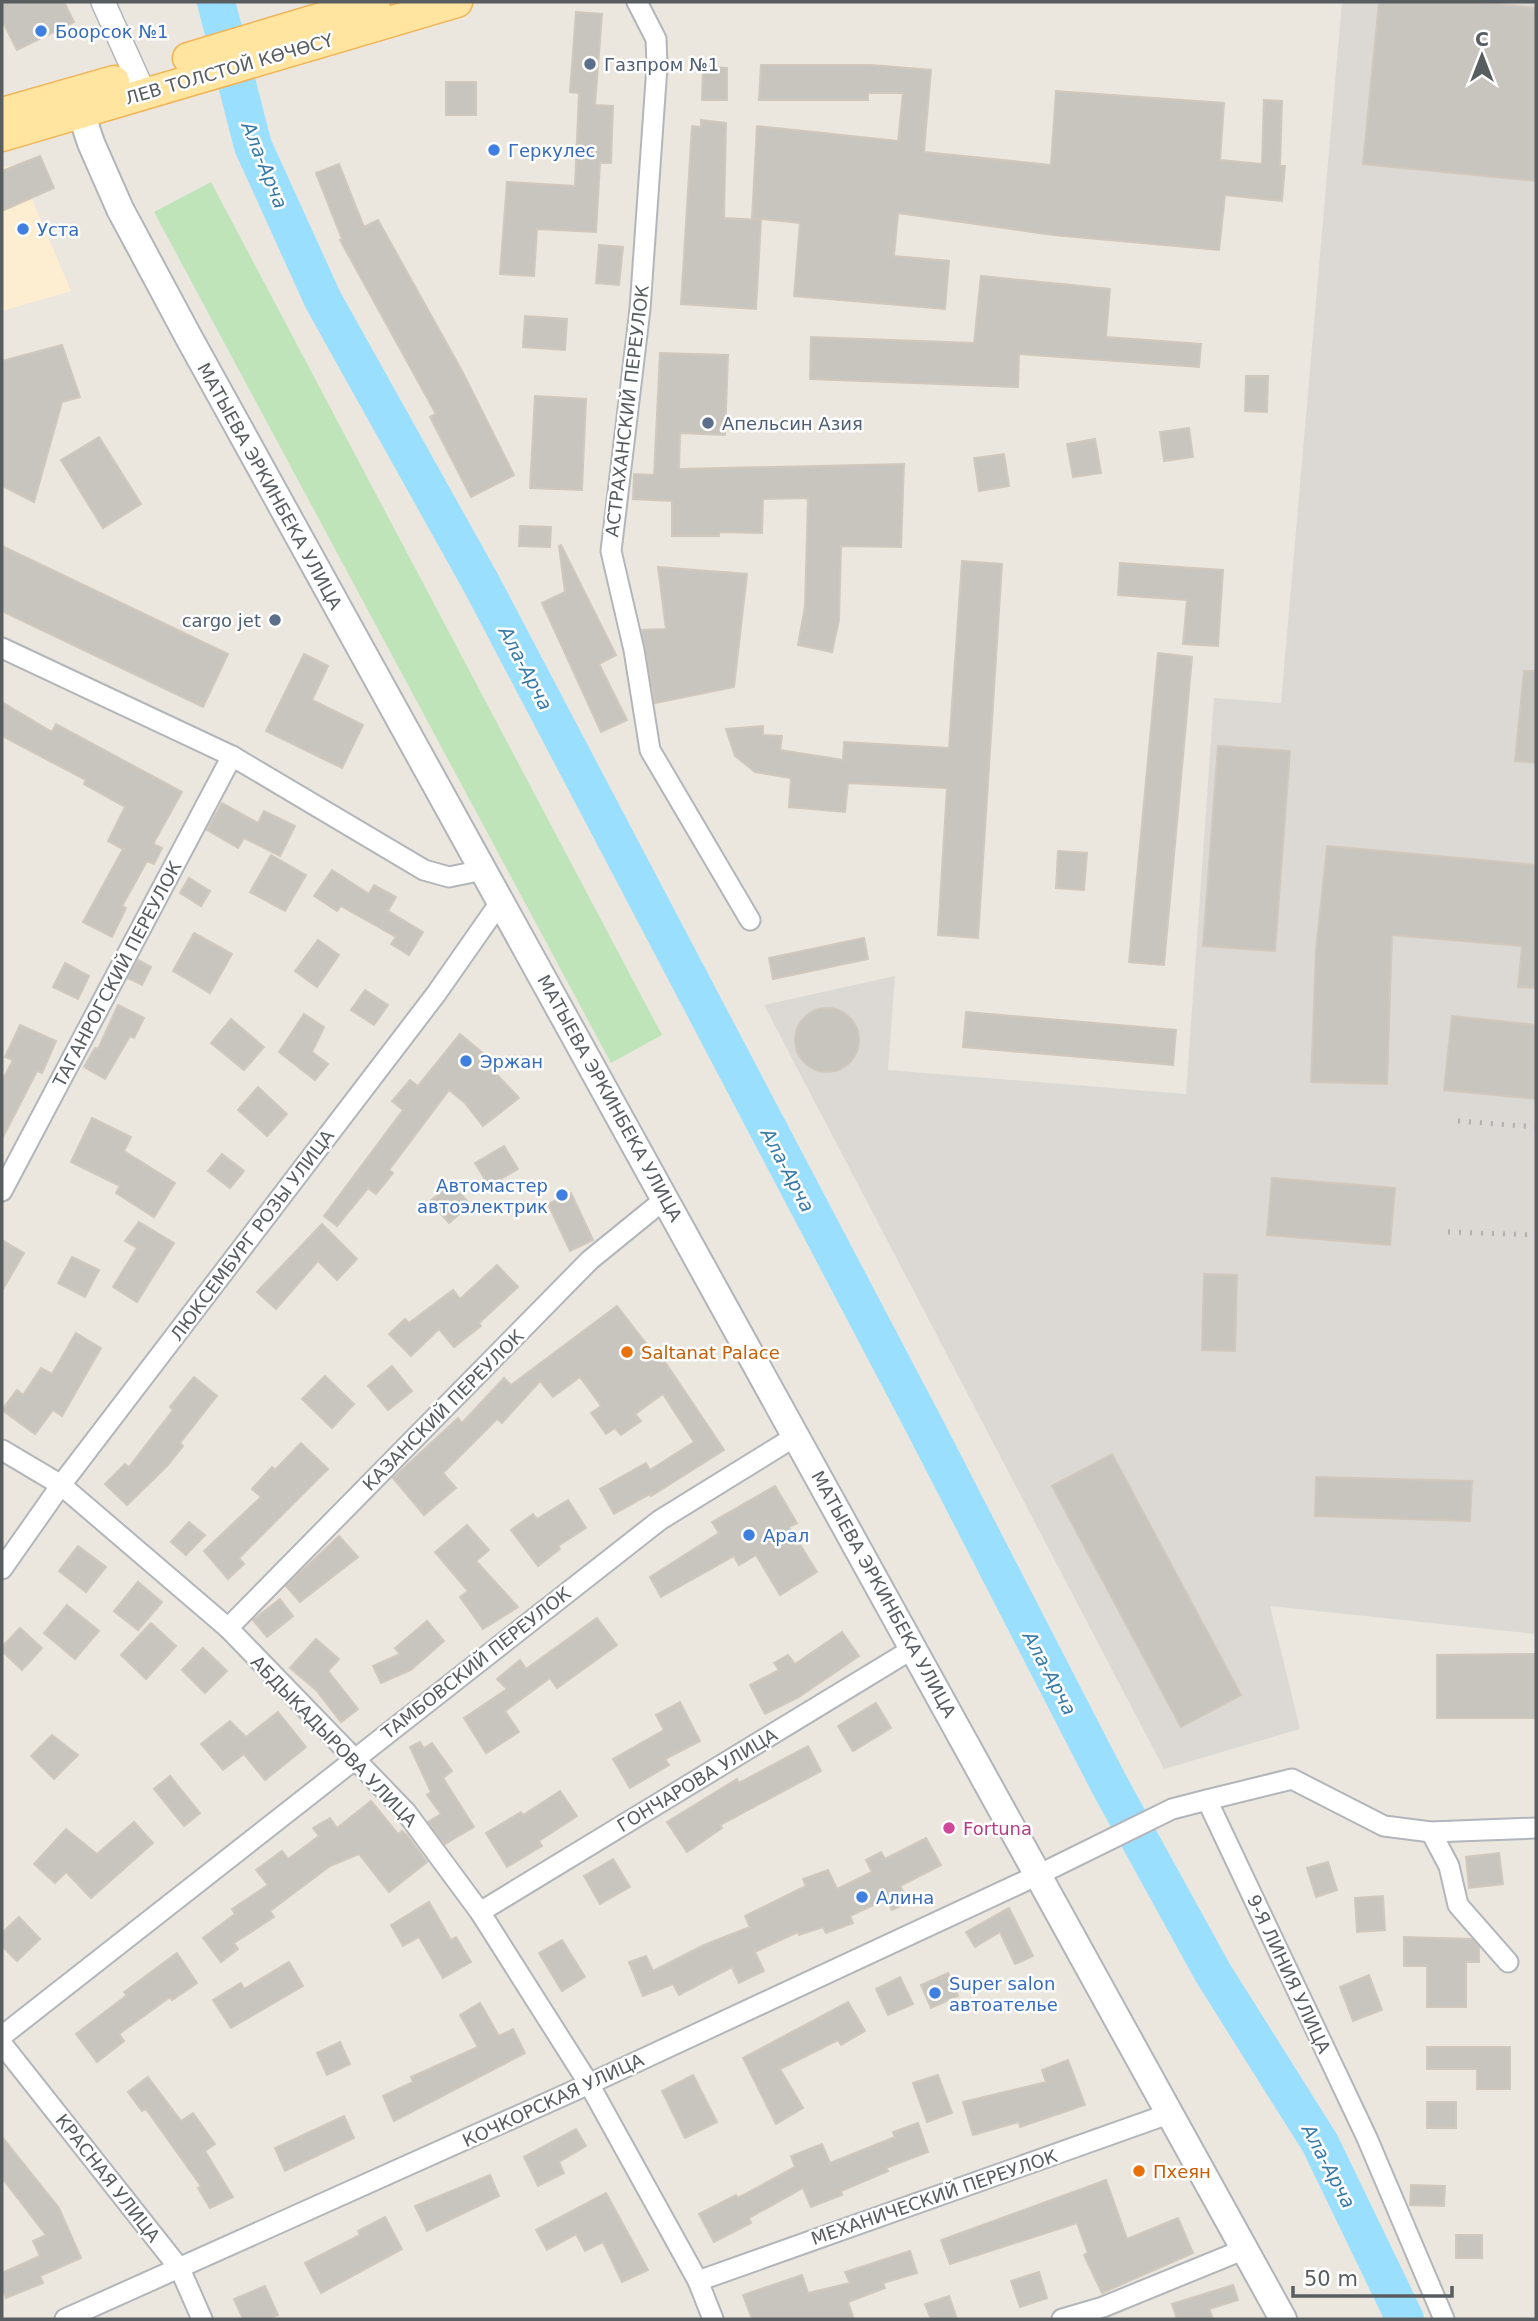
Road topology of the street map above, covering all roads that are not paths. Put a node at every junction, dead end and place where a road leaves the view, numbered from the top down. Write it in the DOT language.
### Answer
graph roads {
  1 [pos="103,2"];
  2 [pos="375,2"];
  3 [pos="457,2"];
  4 [pos="637,2"];
  5 [pos="280,43"];
  6 [pos="140,84"];
  7 [pos="78,103"];
  8 [pos="2,113"];
  9 [pos="2,136"];
  10 [pos="2,648"];
  11 [pos="232,756"];
  12 [pos="483,870"];
  13 [pos="501,901"];
  14 [pos="750,920"];
  15 [pos="2,1191"];
  16 [pos="665,1199"];
  17 [pos="796,1436"];
  18 [pos="2,1450"];
  19 [pos="61,1485"];
  20 [pos="2,1569"];
  21 [pos="228,1628"];
  22 [pos="914,1648"];
  23 [pos="353,1760"];
  24 [pos="1207,1800"];
  25 [pos="1536,1828"];
  26 [pos="1431,1832"];
  27 [pos="1038,1875"];
  28 [pos="480,1912"];
  29 [pos="1508,1962"];
  30 [pos="2,2036"];
  31 [pos="2,2044"];
  32 [pos="589,2084"];
  33 [pos="1171,2113"];
  34 [pos="1245,2249"];
  35 [pos="180,2269"];
  36 [pos="698,2281"];
  37 [pos="65,2319"];
  38 [pos="202,2319"];
  39 [pos="713,2319"];
  40 [pos="1062,2319"];
  41 [pos="1283,2319"];
  42 [pos="1444,2319"];
  1 -- 6 [label="street"];
  2 -- 5 [label="main road, ЛЕВ ТОЛСТОЙ КӨЧӨСҮ"];
  3 -- 5 [label="main road, ЛЕВ ТОЛСТОЙ КӨЧӨСҮ"];
  4 -- 14 [label="street, АСТРАХАНСКИЙ ПЕРЕУЛОК"];
  5 -- 6 [label="main road, ЛЕВ ТОЛСТОЙ КӨЧӨСҮ"];
  6 -- 7 [label="main road, ЛЕВ ТОЛСТОЙ КӨЧӨСҮ"];
  7 -- 8 [label="main road, ЛЕВ ТОЛСТОЙ КӨЧӨСҮ"];
  7 -- 9 [label="main road, ЛЕВ ТОЛСТОЙ КӨЧӨСҮ"];
  7 -- 12 [label="main road, МАТЫЕВА ЭРКИНБЕКА УЛИЦА"];
  10 -- 11 [label="street"];
  11 -- 12 [label="street"];
  11 -- 15 [label="street, ТАГАНРОГСКИЙ ПЕРЕУЛОК"];
  12 -- 13 [label="main road, МАТЫЕВА ЭРКИНБЕКА УЛИЦА"];
  13 -- 16 [label="main road, МАТЫЕВА ЭРКИНБЕКА УЛИЦА"];
  13 -- 19 [label="street, ЛЮКСЕМБУРГ РОЗЫ УЛИЦА"];
  16 -- 17 [label="main road, МАТЫЕВА ЭРКИНБЕКА УЛИЦА"];
  16 -- 21 [label="street, КАЗАНСКИЙ ПЕРЕУЛОК"];
  17 -- 22 [label="main road, МАТЫЕВА ЭРКИНБЕКА УЛИЦА"];
  17 -- 23 [label="street, ТАМБОВСКИЙ ПЕРЕУЛОК"];
  18 -- 19 [label="street, АБДЫКАДЫРОВА УЛИЦА"];
  19 -- 20 [label="street, ЛЮКСЕМБУРГ РОЗЫ УЛИЦА"];
  19 -- 21 [label="street, АБДЫКАДЫРОВА УЛИЦА"];
  21 -- 23 [label="street, АБДЫКАДЫРОВА УЛИЦА"];
  22 -- 27 [label="main road, МАТЫЕВА ЭРКИНБЕКА УЛИЦА"];
  22 -- 28 [label="street, ГОНЧАРОВА УЛИЦА"];
  23 -- 28 [label="street, АБДЫКАДЫРОВА УЛИЦА"];
  23 -- 30 [label="street, ТАМБОВСКИЙ ПЕРЕУЛОК"];
  24 -- 26 [label="street"];
  24 -- 27 [label="street"];
  24 -- 42 [label="street, 9-Я ЛИНИЯ УЛИЦА"];
  25 -- 26 [label="street"];
  26 -- 29 [label="street"];
  27 -- 32 [label="street, КОЧКОРСКАЯ УЛИЦА"];
  27 -- 33 [label="main road, МАТЫЕВА ЭРКИНБЕКА УЛИЦА"];
  28 -- 32 [label="street, АБДЫКАДЫРОВА УЛИЦА"];
  31 -- 35 [label="street, КРАСНАЯ УЛИЦА"];
  32 -- 35 [label="street, КОЧКОРСКАЯ УЛИЦА"];
  32 -- 36 [label="street, АБДЫКАДЫРОВА УЛИЦА"];
  33 -- 34 [label="main road, МАТЫЕВА ЭРКИНБЕКА УЛИЦА"];
  33 -- 36 [label="street, МЕХАНИЧЕСКИЙ ПЕРЕУЛОК"];
  34 -- 40 [label="street"];
  34 -- 41 [label="main road, МАТЫЕВА ЭРКИНБЕКА УЛИЦА"];
  35 -- 37 [label="street, КОЧКОРСКАЯ УЛИЦА"];
  35 -- 38 [label="street, КРАСНАЯ УЛИЦА"];
  36 -- 39 [label="street, АБДЫКАДЫРОВА УЛИЦА"];
}
